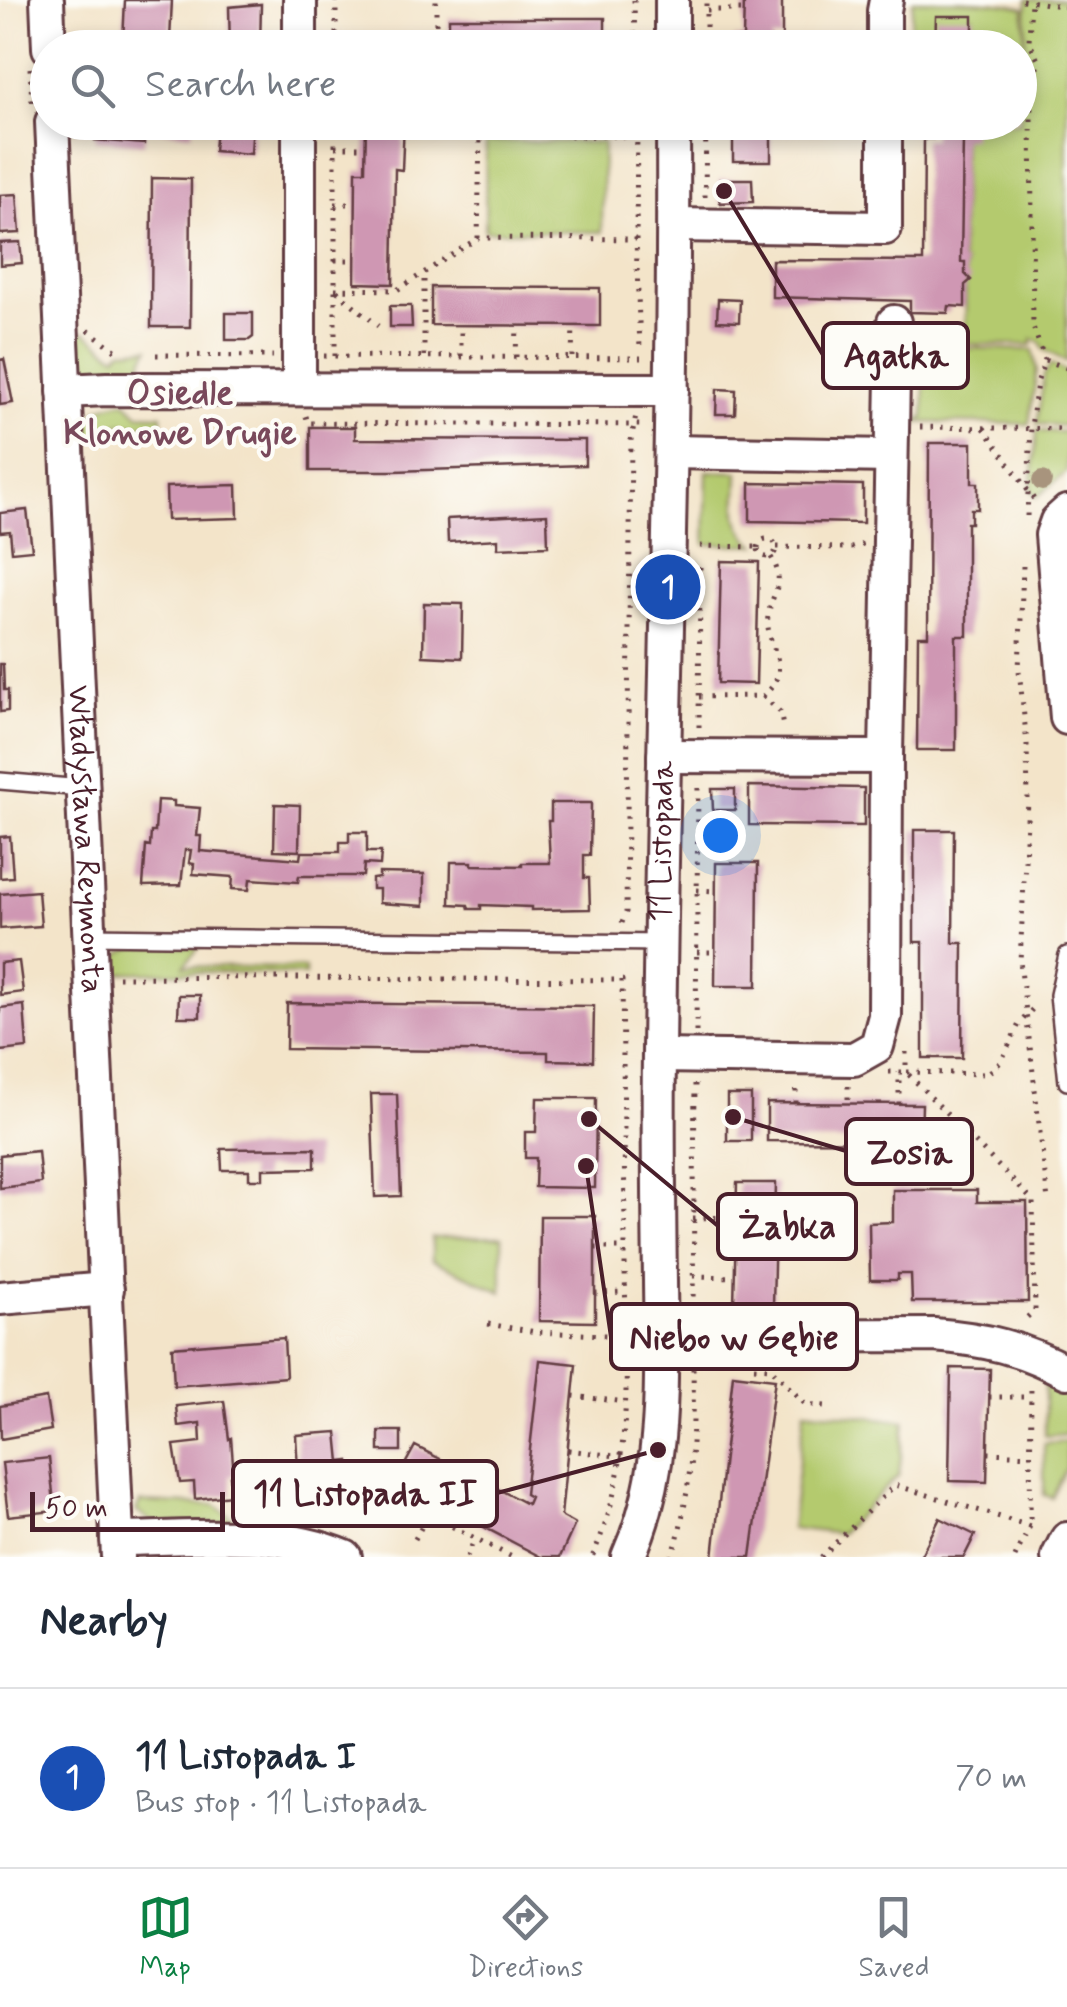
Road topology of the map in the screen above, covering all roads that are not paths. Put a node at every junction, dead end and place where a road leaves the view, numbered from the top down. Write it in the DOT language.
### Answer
graph roads {
  1 [pos="47,0"];
  2 [pos="300,0"];
  3 [pos="672,0"];
  4 [pos="886,0"];
  5 [pos="48,30"];
  6 [pos="300,30"];
  7 [pos="672,30"];
  8 [pos="884,30"];
  9 [pos="53,140"];
  10 [pos="300,140"];
  11 [pos="676,140"];
  12 [pos="885,140"];
  13 [pos="689,225"];
  14 [pos="894,322"];
  15 [pos="299,389"];
  16 [pos="656,390"];
  17 [pos="64,391"];
  18 [pos="671,439"];
  19 [pos="891,441"];
  20 [pos="1049,522"];
  21 [pos="1067,718"];
  22 [pos="664,756"];
  23 [pos="886,757"];
  24 [pos="0,782"];
  25 [pos="82,788"];
  26 [pos="88,936"];
  27 [pos="661,942"];
  28 [pos="1067,955"];
  29 [pos="659,1056"];
  30 [pos="1067,1082"];
  31 [pos="107,1289"];
  32 [pos="0,1298"];
  33 [pos="662,1336"];
  34 [pos="1067,1372"];
  35 [pos="1067,1539"];
  36 [pos="117,1548"];
  37 [pos="345,1557"];
  38 [pos="628,1557"];
  39 [pos="1058,1557"];
  1 -- 5 [label="street"];
  2 -- 6 [label="street"];
  3 -- 7 [label="street"];
  4 -- 8 [label="street"];
  9 -- 17 [label="street, Władysława Reymonta"];
  10 -- 15 [label="street"];
  11 -- 13 [label="street, 11 Listopada"];
  12 -- 13 [label="street"];
  13 -- 16 [label="street, 11 Listopada"];
  14 -- 19 [label="street"];
  15 -- 16 [label="street"];
  15 -- 17 [label="street"];
  16 -- 18 [label="street, 11 Listopada"];
  17 -- 25 [label="street, Władysława Reymonta"];
  18 -- 19 [label="street"];
  18 -- 22 [label="street, 11 Listopada"];
  19 -- 23 [label="street"];
  20 -- 21 [label="street"];
  22 -- 23 [label="street"];
  22 -- 27 [label="street, 11 Listopada"];
  23 -- 29 [label="street"];
  24 -- 25 [label="lane"];
  25 -- 26 [label="street, Władysława Reymonta"];
  26 -- 27 [label="lane"];
  26 -- 31 [label="street, Władysława Reymonta"];
  27 -- 29 [label="street, 11 Listopada"];
  28 -- 30 [label="lane"];
  29 -- 33 [label="street, 11 Listopada"];
  31 -- 32 [label="street"];
  31 -- 36 [label="street, Władysława Reymonta"];
  33 -- 34 [label="street"];
  33 -- 38 [label="street, 11 Listopada"];
  35 -- 39 [label="street"];
  36 -- 37 [label="street"];
}
